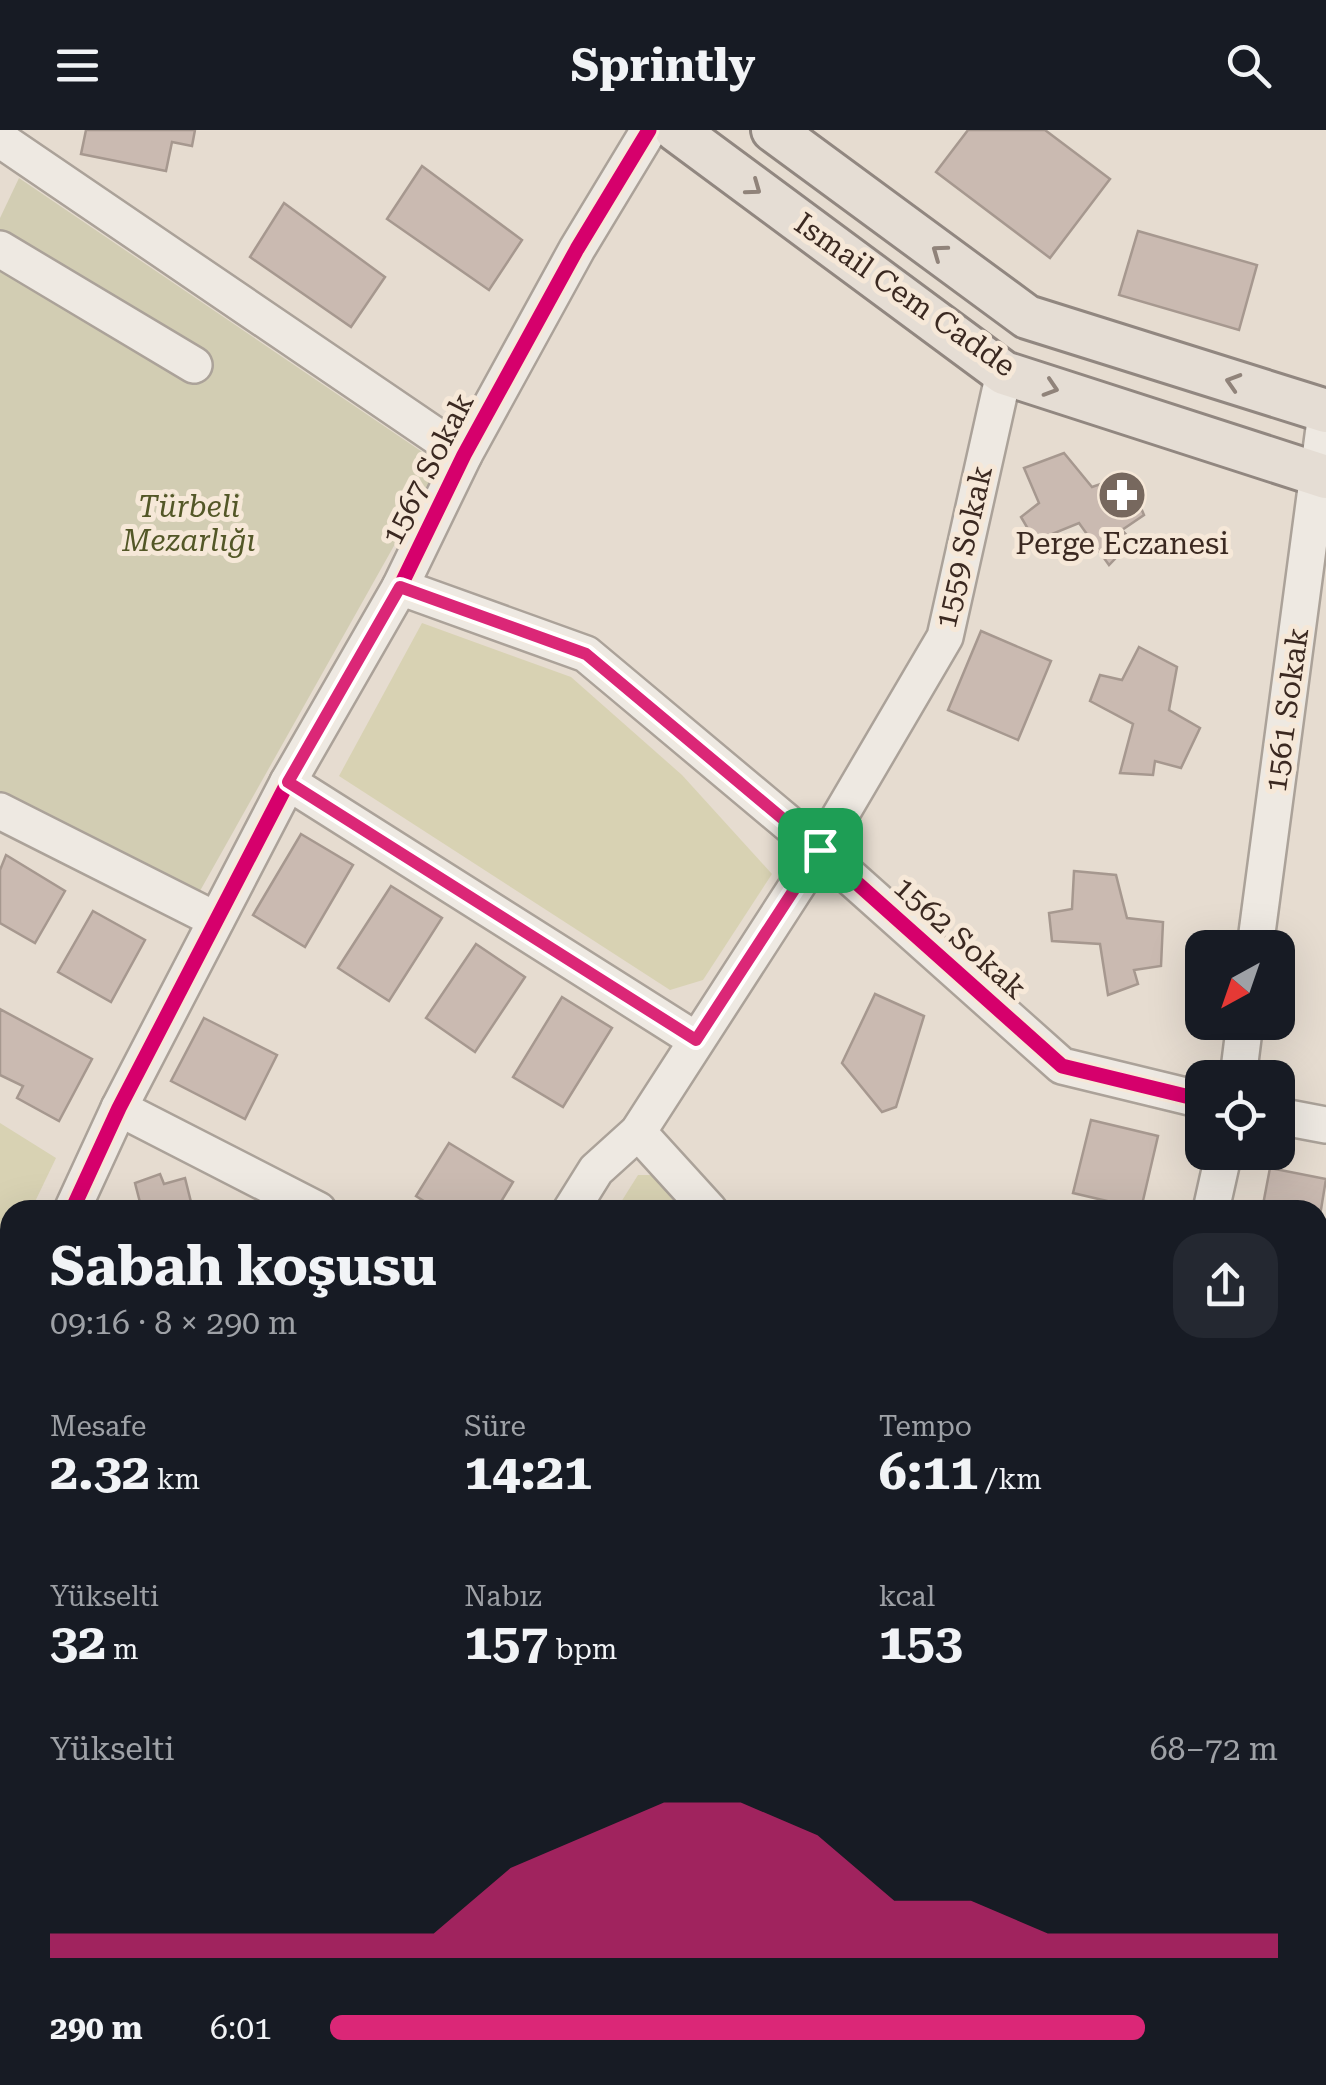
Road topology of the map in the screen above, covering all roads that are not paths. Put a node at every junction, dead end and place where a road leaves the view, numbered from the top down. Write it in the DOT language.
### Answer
graph roads {
  1 [pos="5,130"];
  2 [pos="649,130"];
  3 [pos="676,130"];
  4 [pos="773,130"];
  5 [pos="0,140"];
  6 [pos="0,249"];
  7 [pos="194,365"];
  8 [pos="1004,373"];
  9 [pos="1326,412"];
  10 [pos="464,455"];
  11 [pos="1322,476"];
  12 [pos="400,587"];
  13 [pos="288,782"];
  14 [pos="0,810"];
  15 [pos="820,850"];
  16 [pos="216,920"];
  17 [pos="1258,930"];
  18 [pos="696,1040"];
  19 [pos="1185,1096"];
  20 [pos="119,1108"];
  21 [pos="1295,1120"];
  22 [pos="1326,1126"];
  23 [pos="638,1132"];
  24 [pos="1220,1170"];
  25 [pos="77,1200"];
  26 [pos="298,1200"];
  27 [pos="577,1200"];
  28 [pos="700,1200"];
  29 [pos="1212,1200"];
  1 -- 5 [label="street"];
  2 -- 10 [label="street, 1567 Sokak"];
  3 -- 8 [label="main road, Ismail Cem Cadde, one-way"];
  9 -- 4 [label="main road, Ismail Cem Cadde, one-way"];
  5 -- 10 [label="street"];
  6 -- 7 [label="street"];
  8 -- 11 [label="main road, Ismail Cem Cadde, one-way"];
  8 -- 15 [label="street, 1559 Sokak"];
  9 -- 11 [label="street, 1561 Sokak"];
  10 -- 12 [label="street, 1567 Sokak"];
  11 -- 17 [label="street, 1561 Sokak"];
  12 -- 13 [label="street, 1567 Sokak"];
  12 -- 15 [label="street, 1562 Sokak"];
  13 -- 16 [label="street, 1567 Sokak"];
  13 -- 18 [label="street"];
  14 -- 16 [label="street"];
  15 -- 18 [label="street, 1559 Sokak"];
  15 -- 19 [label="street, 1562 Sokak"];
  16 -- 20 [label="street, 1567 Sokak"];
  18 -- 23 [label="street, 1559 Sokak"];
  20 -- 25 [label="street, 1567 Sokak"];
  20 -- 26 [label="street"];
  21 -- 22 [label="street"];
  23 -- 27 [label="street, 1559 Sokak"];
  23 -- 28 [label="street"];
  24 -- 29 [label="street"];
}
